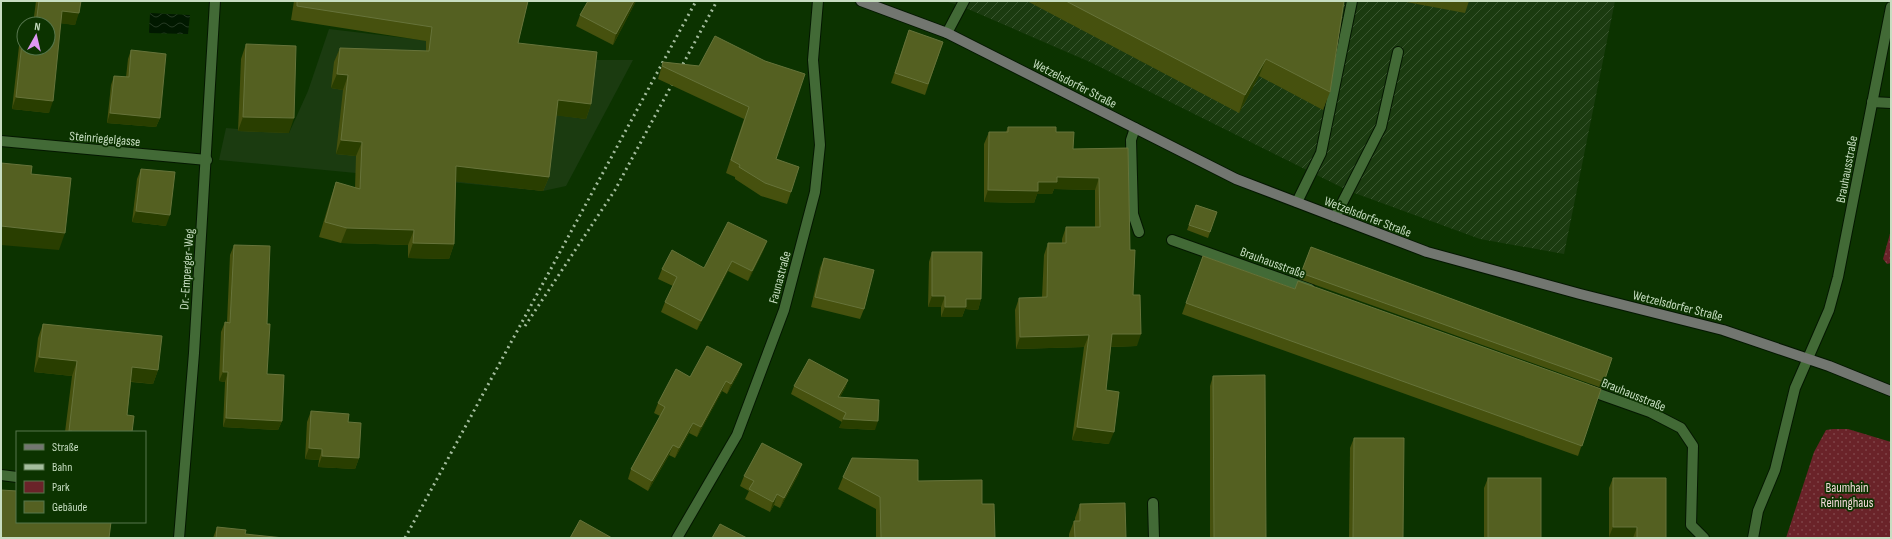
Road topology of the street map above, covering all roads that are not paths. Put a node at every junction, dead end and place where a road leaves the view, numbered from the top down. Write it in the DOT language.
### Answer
graph roads {
  1 [pos="215,1"];
  2 [pos="818,1"];
  3 [pos="861,1"];
  4 [pos="964,1"];
  5 [pos="1352,1"];
  6 [pos="1891,7"];
  7 [pos="947,33"];
  8 [pos="1398,52"];
  9 [pos="1872,102"];
  10 [pos="1891,103"];
  11 [pos="1135,128"];
  12 [pos="1,141"];
  13 [pos="207,160"];
  14 [pos="1297,202"];
  15 [pos="1335,217"];
  16 [pos="1139,232"];
  17 [pos="1172,240"];
  18 [pos="1322,294"];
  19 [pos="1807,358"];
  20 [pos="1576,385"];
  21 [pos="1891,392"];
  22 [pos="1,475"];
  23 [pos="16,477"];
  24 [pos="1153,503"];
  25 [pos="179,538"];
  26 [pos="677,538"];
  27 [pos="1154,538"];
  28 [pos="1704,538"];
  29 [pos="1753,538"];
  1 -- 13 [label="street, Dr.-Emperger-Weg"];
  2 -- 26 [label="street, Faunastraße"];
  3 -- 7 [label="main road, Wetzelsdorfer Straße"];
  4 -- 7 [label="street"];
  5 -- 14 [label="street"];
  6 -- 9 [label="street, Brauhausstraße"];
  7 -- 11 [label="main road, Wetzelsdorfer Straße"];
  8 -- 15 [label="street"];
  9 -- 10 [label="street"];
  9 -- 19 [label="street, Brauhausstraße"];
  11 -- 14 [label="main road, Wetzelsdorfer Straße"];
  11 -- 16 [label="street"];
  12 -- 13 [label="street, Steinriegelgasse"];
  13 -- 25 [label="street, Dr.-Emperger-Weg"];
  14 -- 15 [label="main road, Wetzelsdorfer Straße"];
  15 -- 19 [label="main road, Wetzelsdorfer Straße"];
  17 -- 18 [label="street, Brauhausstraße"];
  19 -- 21 [label="main road, Wetzelsdorfer Straße"];
  19 -- 29 [label="street, Brauhausstraße"];
  20 -- 28 [label="street, Brauhausstraße"];
  22 -- 23 [label="street"];
  24 -- 27 [label="street"];
}
